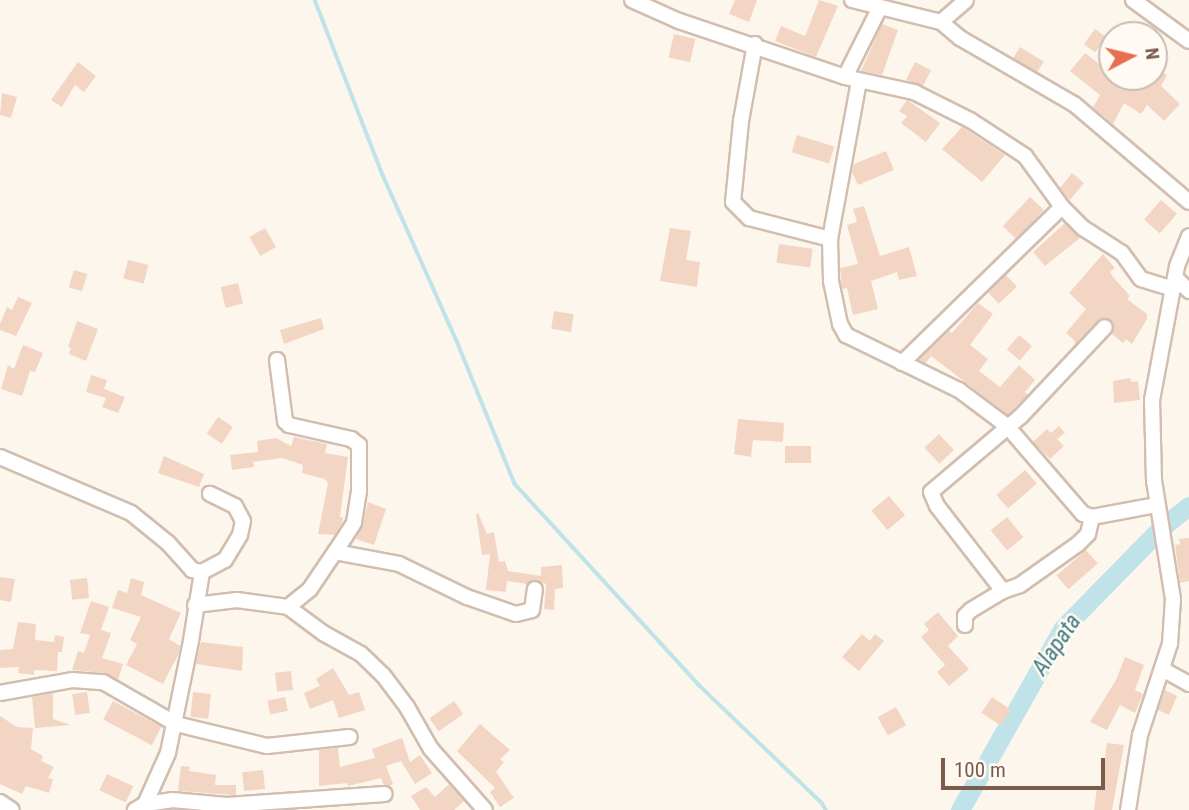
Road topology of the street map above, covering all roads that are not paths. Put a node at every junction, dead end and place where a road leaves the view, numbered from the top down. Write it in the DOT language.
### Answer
graph roads {
  1 [pos="632,0"];
  2 [pos="852,0"];
  3 [pos="966,0"];
  4 [pos="1133,0"];
  5 [pos="879,9"];
  6 [pos="941,22"];
  7 [pos="1189,41"];
  8 [pos="755,44"];
  9 [pos="852,79"];
  10 [pos="1189,202"];
  11 [pos="1062,207"];
  12 [pos="1189,236"];
  13 [pos="830,239"];
  14 [pos="1174,283"];
  15 [pos="1189,291"];
  16 [pos="1105,327"];
  17 [pos="277,360"];
  18 [pos="902,363"];
  19 [pos="1007,426"];
  20 [pos="0,457"];
  21 [pos="211,494"];
  22 [pos="1157,505"];
  23 [pos="1093,517"];
  24 [pos="335,552"];
  25 [pos="202,572"];
  26 [pos="535,589"];
  27 [pos="1003,590"];
  28 [pos="195,605"];
  29 [pos="288,607"];
  30 [pos="965,625"];
  31 [pos="1164,670"];
  32 [pos="1189,684"];
  33 [pos="0,693"];
  34 [pos="176,724"];
  35 [pos="350,737"];
  36 [pos="385,794"];
  37 [pos="0,802"];
  38 [pos="140,807"];
  39 [pos="12,810"];
  40 [pos="485,810"];
  41 [pos="1128,810"];
  1 -- 8 [label="street"];
  2 -- 5 [label="street"];
  3 -- 6 [label="street"];
  4 -- 7 [label="street"];
  5 -- 6 [label="street"];
  5 -- 9 [label="street"];
  6 -- 10 [label="street"];
  8 -- 9 [label="street"];
  8 -- 13 [label="street"];
  9 -- 11 [label="street"];
  9 -- 13 [label="street"];
  11 -- 14 [label="street"];
  11 -- 18 [label="street"];
  12 -- 14 [label="street"];
  13 -- 18 [label="street"];
  14 -- 15 [label="street"];
  14 -- 22 [label="street"];
  16 -- 19 [label="street"];
  17 -- 24 [label="street"];
  18 -- 19 [label="street"];
  19 -- 23 [label="street"];
  19 -- 27 [label="street"];
  20 -- 25 [label="street"];
  21 -- 25 [label="street"];
  22 -- 23 [label="street"];
  22 -- 31 [label="street"];
  23 -- 27 [label="street"];
  24 -- 26 [label="street"];
  24 -- 29 [label="street"];
  25 -- 28 [label="street"];
  27 -- 30 [label="street"];
  28 -- 29 [label="street"];
  28 -- 34 [label="street"];
  29 -- 40 [label="street"];
  31 -- 32 [label="street"];
  31 -- 41 [label="street"];
  33 -- 34 [label="street"];
  34 -- 35 [label="street"];
  34 -- 38 [label="street"];
  36 -- 38 [label="street"];
  37 -- 39 [label="street"];
}
